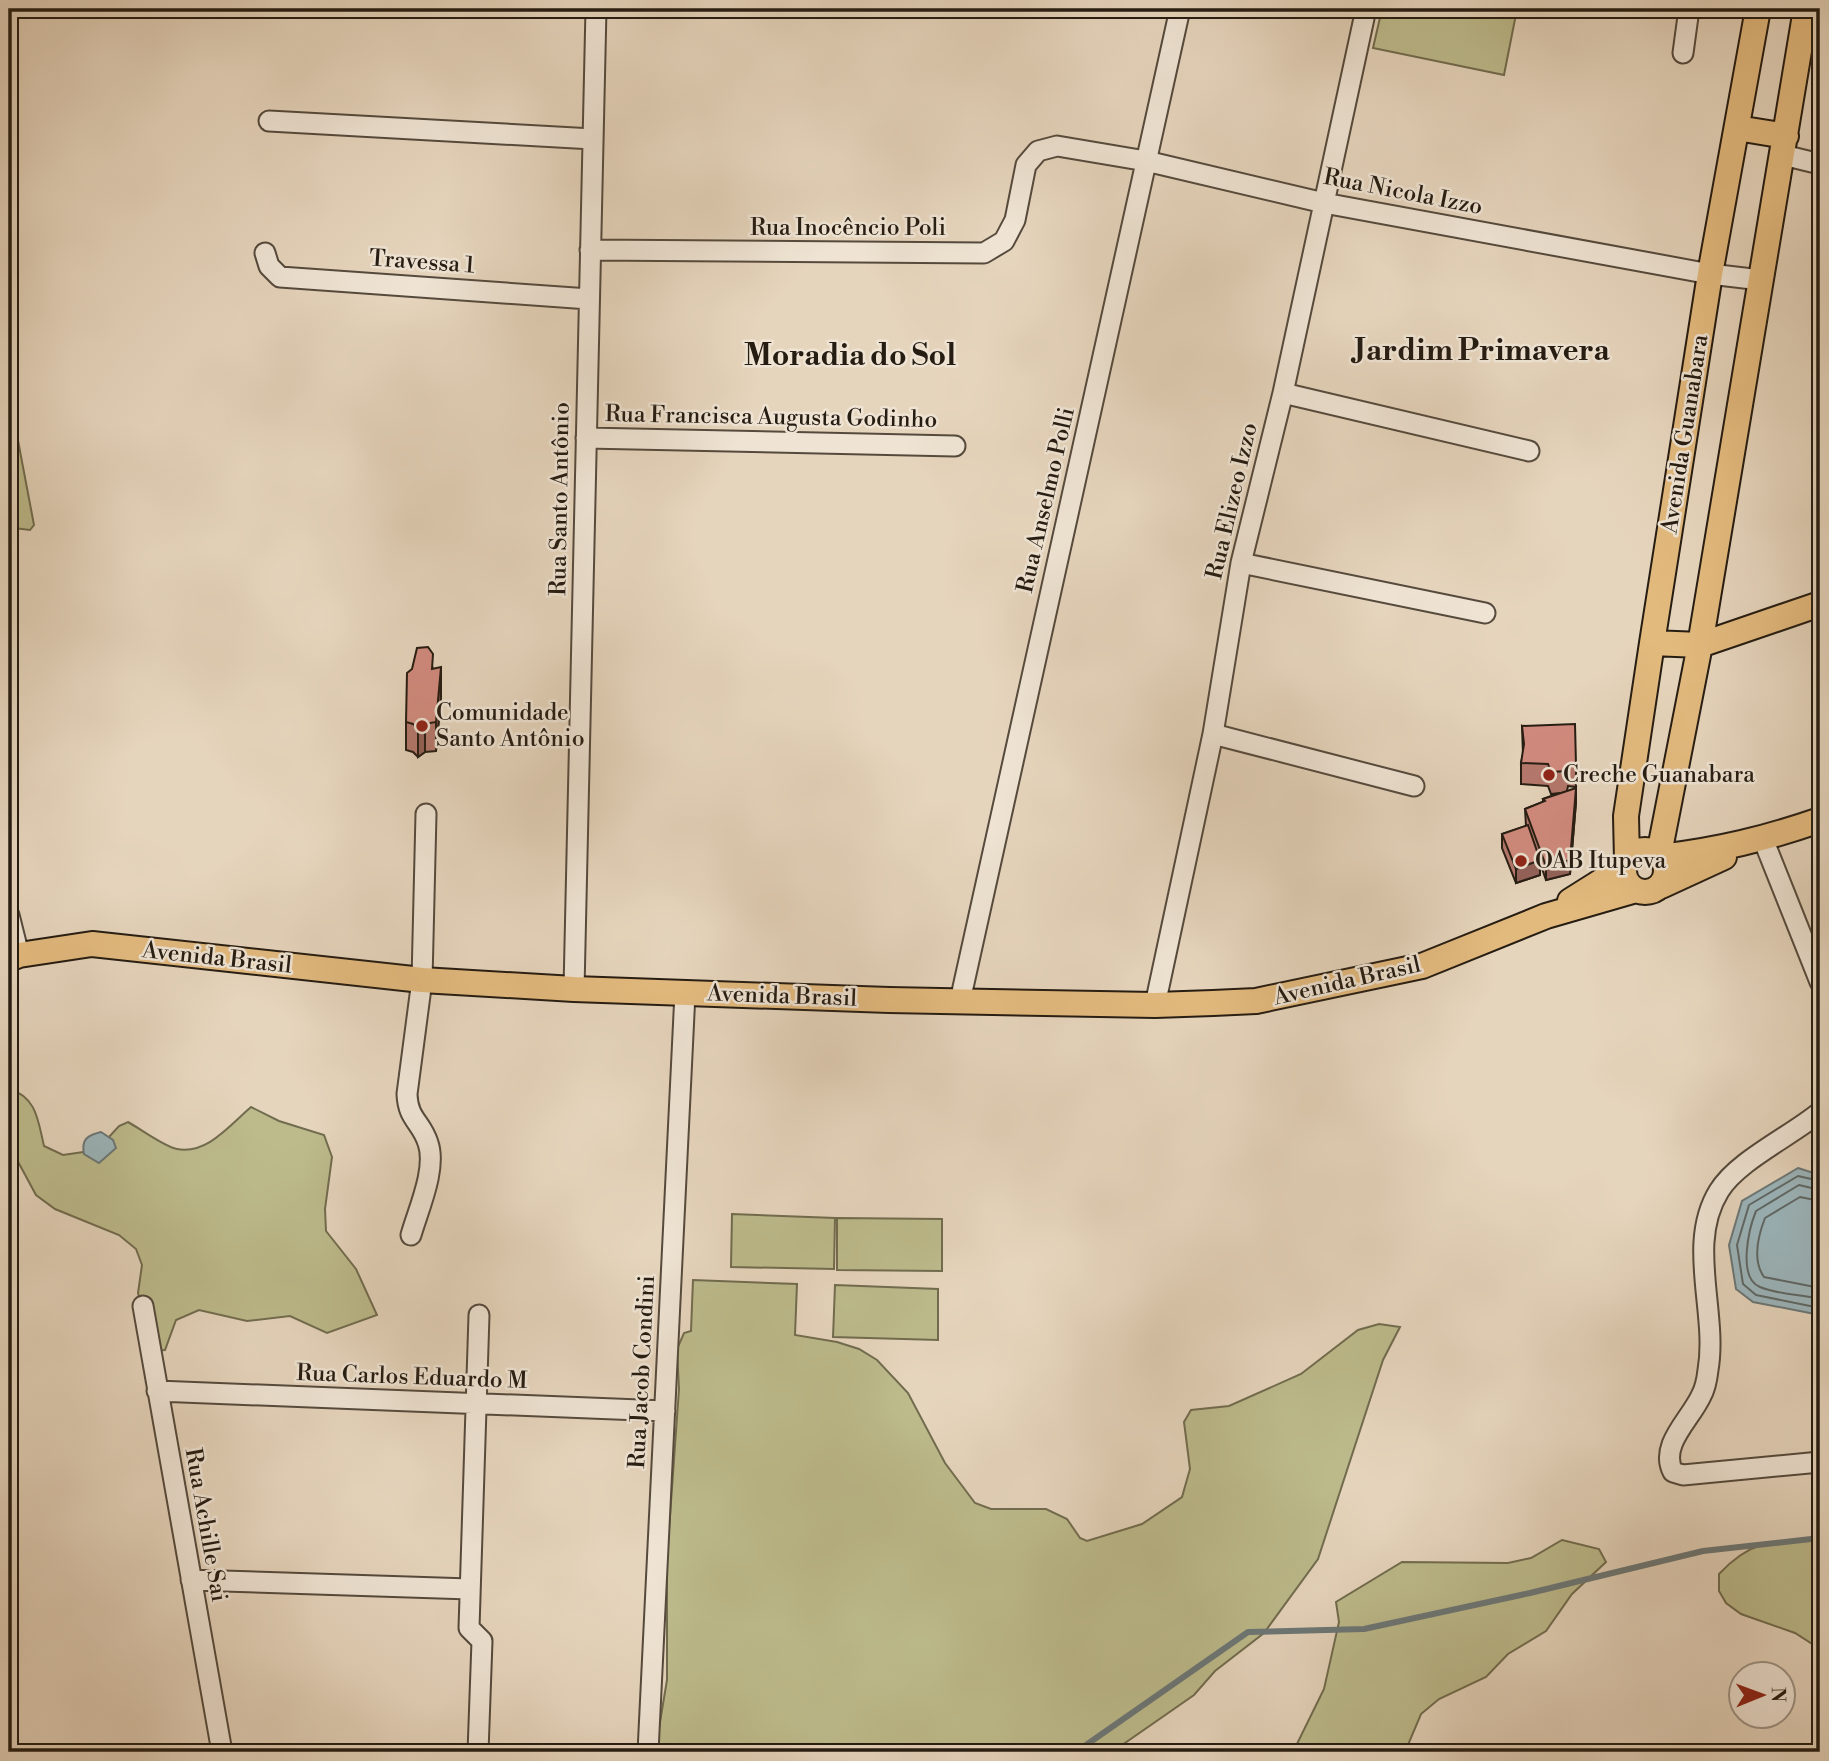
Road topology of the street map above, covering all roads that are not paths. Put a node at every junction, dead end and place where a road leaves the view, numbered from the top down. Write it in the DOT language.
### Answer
graph roads {
  1 [pos="596,9"];
  2 [pos="1180,9"];
  3 [pos="1366,9"];
  4 [pos="1689,9"];
  5 [pos="1758,9"];
  6 [pos="1806,9"];
  7 [pos="1683,53"];
  8 [pos="269,121"];
  9 [pos="1737,128"];
  10 [pos="593,139"];
  11 [pos="1784,146"];
  12 [pos="1038,151"];
  13 [pos="1146,161"];
  14 [pos="1820,164"];
  15 [pos="1324,202"];
  16 [pos="590,250"];
  17 [pos="265,253"];
  18 [pos="1710,274"];
  19 [pos="1762,280"];
  20 [pos="589,299"];
  21 [pos="1283,393"];
  22 [pos="586,438"];
  23 [pos="955,446"];
  24 [pos="1529,451"];
  25 [pos="1241,564"];
  26 [pos="1820,604"];
  27 [pos="1485,613"];
  28 [pos="1652,643"];
  29 [pos="1700,645"];
  30 [pos="1213,734"];
  31 [pos="1414,786"];
  32 [pos="426,814"];
  33 [pos="1820,820"];
  34 [pos="1763,839"];
  35 [pos="1660,855"];
  36 [pos="1625,864"];
  37 [pos="1661,886"];
  38 [pos="1636,890"];
  39 [pos="9,915"];
  40 [pos="1546,916"];
  41 [pos="14,957"];
  42 [pos="422,980"];
  43 [pos="1820,982"];
  44 [pos="574,989"];
  45 [pos="684,993"];
  46 [pos="960,1001"];
  47 [pos="1155,1005"];
  48 [pos="1820,1112"];
  49 [pos="411,1235"];
  50 [pos="143,1306"];
  51 [pos="479,1315"];
  52 [pos="157,1391"];
  53 [pos="475,1404"];
  54 [pos="665,1411"];
  55 [pos="1820,1462"];
  56 [pos="191,1580"];
  57 [pos="470,1589"];
  58 [pos="222,1752"];
  59 [pos="478,1752"];
  60 [pos="648,1752"];
  1 -- 10 [label="street, Rua Santo Antônio"];
  2 -- 13 [label="street, Rua Anselmo Polli"];
  3 -- 15 [label="street, Rua Elizeo Izzo"];
  4 -- 7 [label="street"];
  5 -- 9 [label="main road, Avenida Guanabara"];
  6 -- 11 [label="main road"];
  8 -- 10 [label="street"];
  9 -- 11 [label="main road"];
  9 -- 18 [label="main road, Avenida Guanabara"];
  10 -- 16 [label="street, Rua Santo Antônio"];
  11 -- 14 [label="street"];
  11 -- 19 [label="main road"];
  12 -- 13 [label="street, Rua Nicola Izzo"];
  12 -- 16 [label="street, Rua Inocêncio Poli"];
  13 -- 15 [label="street, Rua Nicola Izzo"];
  13 -- 46 [label="street, Rua Anselmo Polli"];
  15 -- 18 [label="street, Rua Nicola Izzo"];
  15 -- 21 [label="street, Rua Elizeo Izzo"];
  16 -- 20 [label="street, Rua Santo Antônio"];
  17 -- 20 [label="street, Travessa 1"];
  18 -- 19 [label="street, Rua Nicola Izzo"];
  18 -- 28 [label="main road, Avenida Guanabara"];
  19 -- 29 [label="main road"];
  20 -- 22 [label="street, Rua Santo Antônio"];
  21 -- 24 [label="street"];
  21 -- 25 [label="street, Rua Elizeo Izzo"];
  22 -- 23 [label="street, Rua Francisca Augusta Godinho"];
  22 -- 44 [label="street, Rua Santo Antônio"];
  25 -- 27 [label="street"];
  25 -- 30 [label="street, Rua Elizeo Izzo"];
  26 -- 29 [label="main road"];
  28 -- 29 [label="main road"];
  28 -- 36 [label="main road, Avenida Guanabara"];
  29 -- 35 [label="main road"];
  30 -- 31 [label="street"];
  30 -- 47 [label="street, Rua Elizeo Izzo"];
  32 -- 42 [label="street"];
  33 -- 34 [label="main road, Avenida Brasil"];
  34 -- 35 [label="main road, Avenida Brasil"];
  34 -- 37 [label="main road, Avenida Brasil"];
  34 -- 43 [label="street"];
  35 -- 36 [label="main road, Avenida Brasil"];
  35 -- 37 [label="main road"];
  36 -- 38 [label="main road"];
  36 -- 40 [label="main road, Avenida Brasil"];
  37 -- 38 [label="main road, Avenida Brasil"];
  38 -- 40 [label="main road, Avenida Brasil"];
  39 -- 41 [label="street"];
  40 -- 47 [label="main road, Avenida Brasil"];
  41 -- 42 [label="main road, Avenida Brasil"];
  42 -- 44 [label="main road, Avenida Brasil"];
  42 -- 49 [label="street"];
  44 -- 45 [label="main road, Avenida Brasil"];
  45 -- 46 [label="main road, Avenida Brasil"];
  45 -- 54 [label="street, Rua Jacob Condini"];
  46 -- 47 [label="main road, Avenida Brasil"];
  48 -- 55 [label="street"];
  50 -- 52 [label="street, Rua Achille Sai"];
  51 -- 53 [label="street"];
  52 -- 53 [label="street, Rua Carlos Eduardo M"];
  52 -- 56 [label="street, Rua Achille Sai"];
  53 -- 54 [label="street, Rua Carlos Eduardo M"];
  53 -- 57 [label="street"];
  54 -- 60 [label="street, Rua Jacob Condini"];
  56 -- 57 [label="street"];
  56 -- 58 [label="street, Rua Achille Sai"];
  57 -- 59 [label="street"];
}
